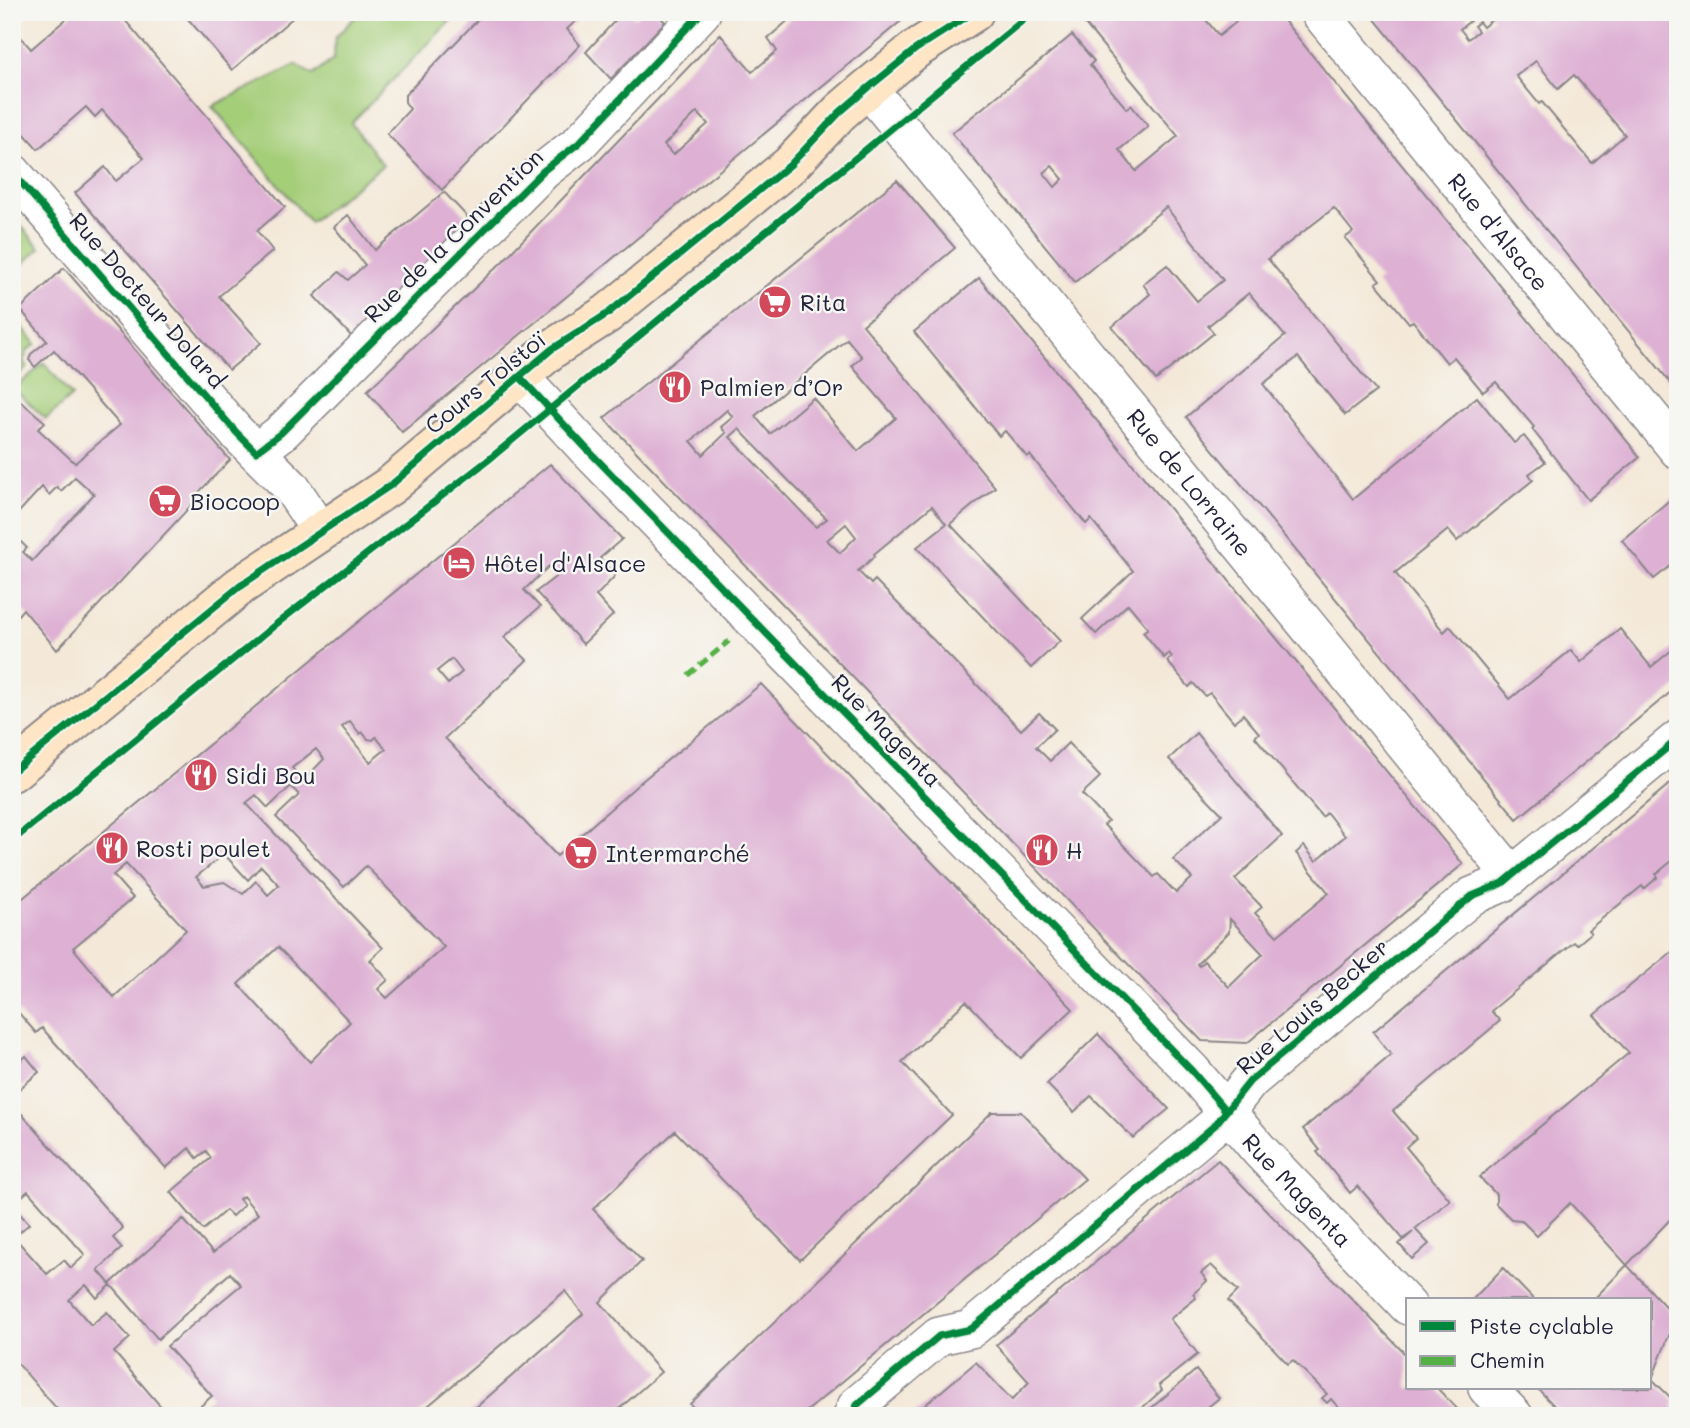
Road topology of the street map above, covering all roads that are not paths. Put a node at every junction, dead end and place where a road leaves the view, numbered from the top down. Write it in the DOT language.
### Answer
graph roads {
  1 [pos="702,12"];
  2 [pos="974,12"];
  3 [pos="1319,12"];
  4 [pos="868,88"];
  5 [pos="12,172"];
  6 [pos="520,377"];
  7 [pos="1678,450"];
  8 [pos="256,452"];
  9 [pos="321,532"];
  10 [pos="1678,739"];
  11 [pos="12,772"];
  12 [pos="1512,876"];
  13 [pos="1226,1111"];
  14 [pos="1406,1304"];
  15 [pos="1489,1390"];
  16 [pos="852,1416"];
  17 [pos="1514,1416"];
  1 -- 8 [label="street, Rue de la Convention"];
  2 -- 4 [label="main road, Cours Tolstoï"];
  3 -- 7 [label="street, Rue d'Alsace"];
  4 -- 6 [label="main road, Cours Tolstoï"];
  4 -- 12 [label="street, Rue de Lorraine"];
  5 -- 8 [label="street, Rue Docteur Dolard"];
  6 -- 9 [label="main road, Cours Tolstoï"];
  6 -- 13 [label="street, Rue Magenta"];
  8 -- 9 [label="street, Rue Docteur Dolard"];
  9 -- 11 [label="main road, Cours Tolstoï"];
  10 -- 12 [label="street, Rue Louis Becker"];
  12 -- 13 [label="street, Rue Louis Becker"];
  13 -- 14 [label="street, Rue Magenta"];
  13 -- 16 [label="street, Rue Louis Becker"];
  15 -- 17 [label="street"];
}
